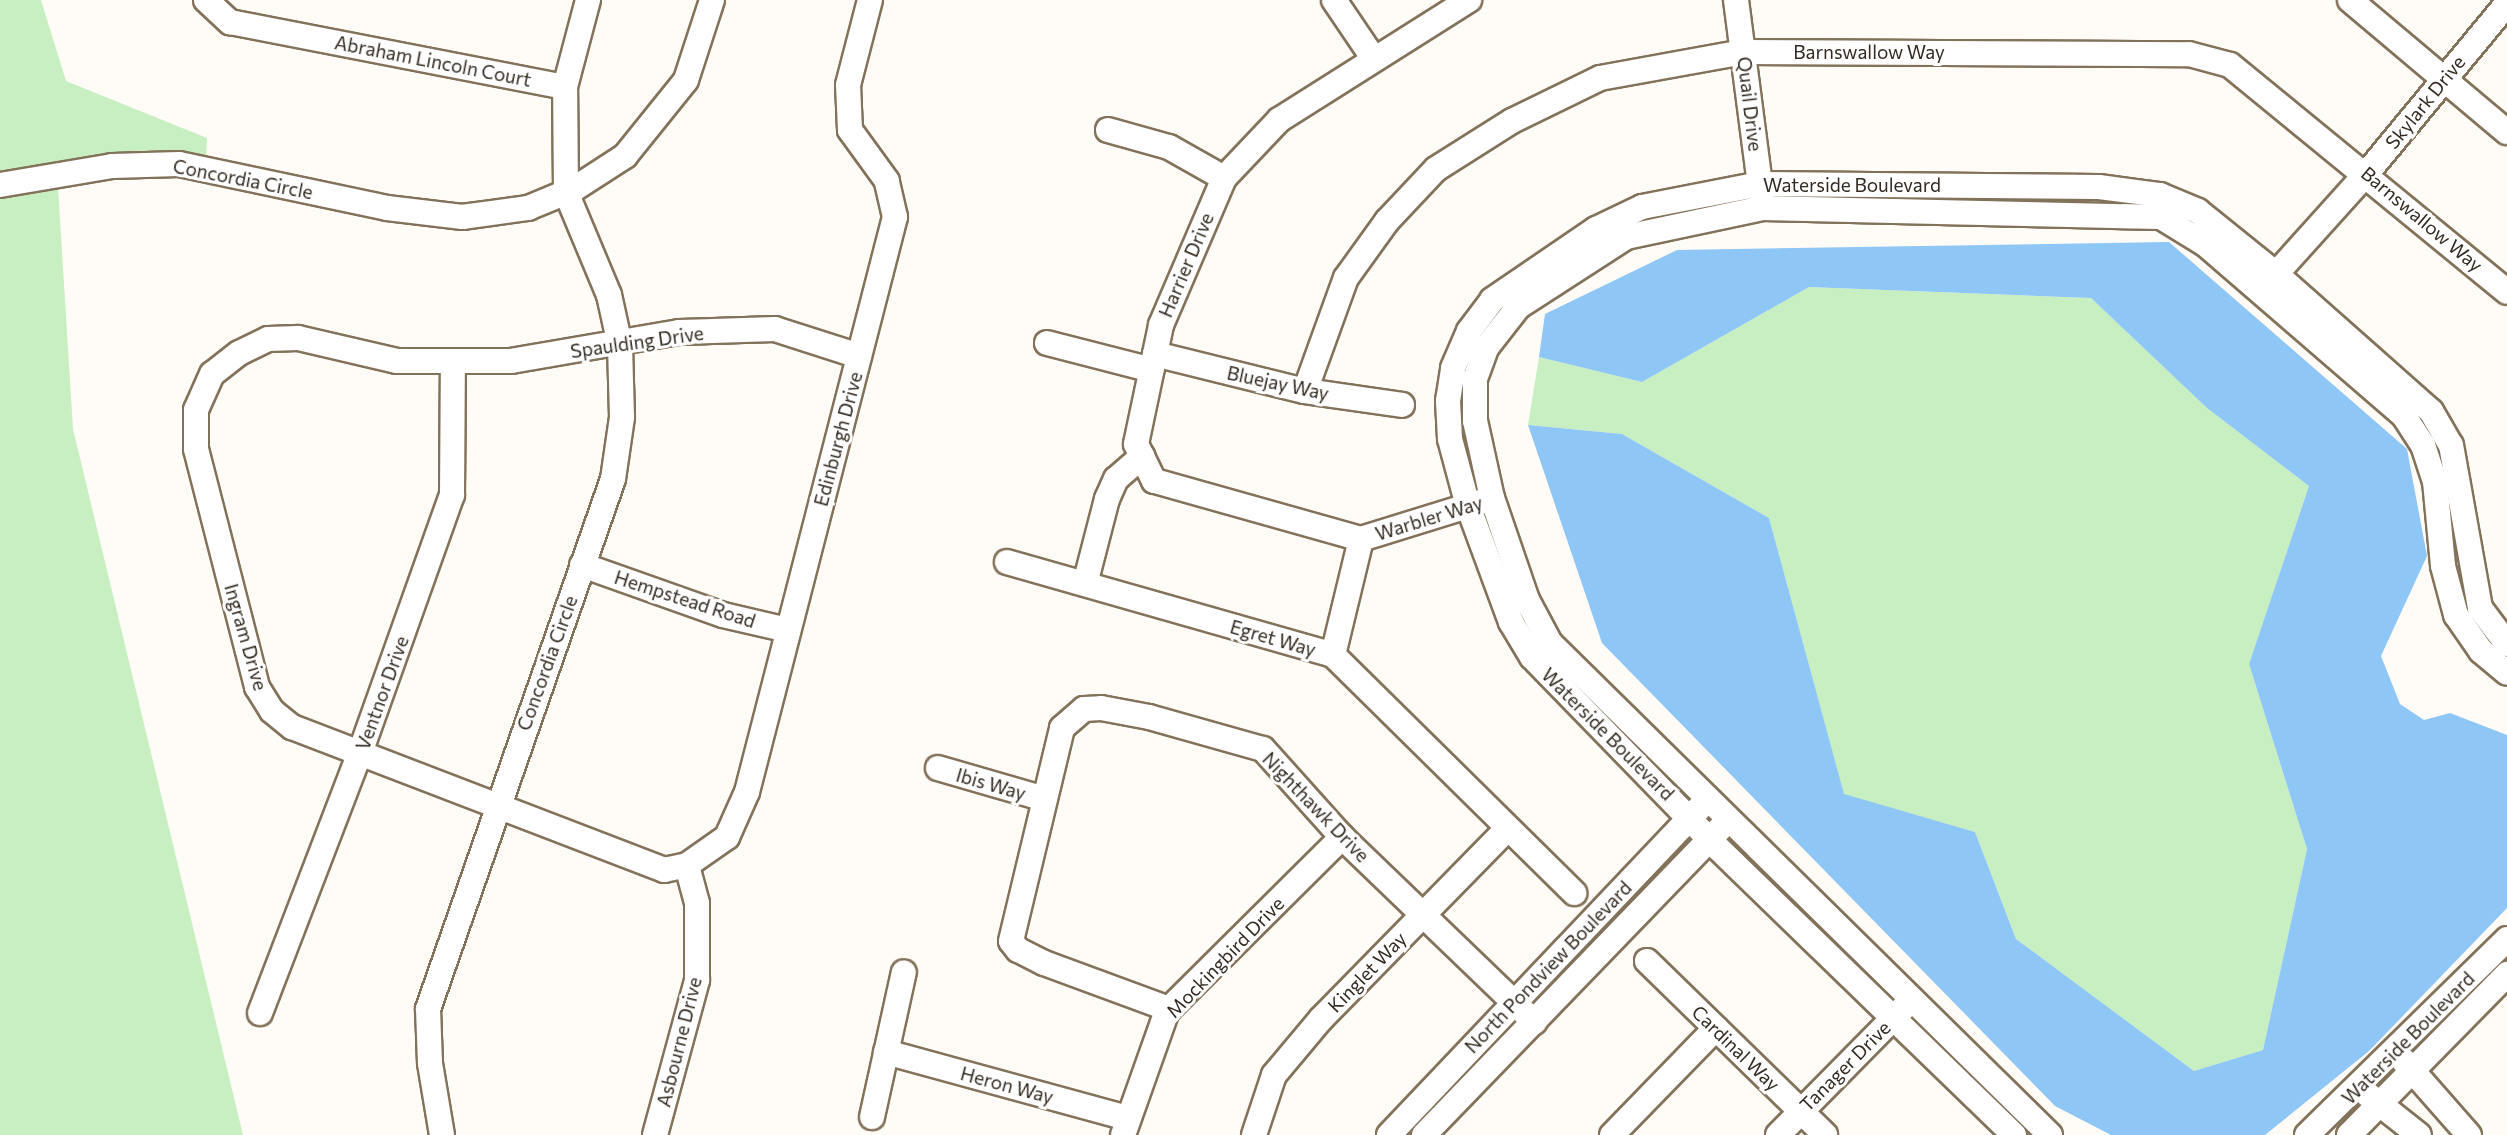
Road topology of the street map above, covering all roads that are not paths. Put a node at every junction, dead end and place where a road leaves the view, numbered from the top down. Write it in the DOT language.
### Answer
graph roads {
  1 [pos="206,0"];
  2 [pos="587,0"];
  3 [pos="712,0"];
  4 [pos="870,0"];
  5 [pos="1334,0"];
  6 [pos="1469,0"];
  7 [pos="1736,0"];
  8 [pos="2350,0"];
  9 [pos="2507,4"];
  10 [pos="1743,52"];
  11 [pos="1374,59"];
  12 [pos="2445,77"];
  13 [pos="565,87"];
  14 [pos="1108,130"];
  15 [pos="2507,132"];
  16 [pos="2367,173"];
  17 [pos="1224,178"];
  18 [pos="0,185"];
  19 [pos="566,192"];
  20 [pos="1761,196"];
  21 [pos="2276,274"];
  22 [pos="2507,292"];
  23 [pos="2258,294"];
  24 [pos="619,342"];
  25 [pos="1047,343"];
  26 [pos="859,356"];
  27 [pos="1153,362"];
  28 [pos="453,363"];
  29 [pos="1305,391"];
  30 [pos="1402,405"];
  31 [pos="1142,456"];
  32 [pos="1492,498"];
  33 [pos="1468,506"];
  34 [pos="1361,539"];
  35 [pos="1007,562"];
  36 [pos="582,565"];
  37 [pos="1086,584"];
  38 [pos="788,630"];
  39 [pos="2507,644"];
  40 [pos="1333,655"];
  41 [pos="2507,673"];
  42 [pos="360,753"];
  43 [pos="938,768"];
  44 [pos="1045,799"];
  45 [pos="1707,799"];
  46 [pos="497,806"];
  47 [pos="1690,817"];
  48 [pos="1728,820"];
  49 [pos="1508,828"];
  50 [pos="1342,837"];
  51 [pos="1710,840"];
  52 [pos="687,865"];
  53 [pos="1574,893"];
  54 [pos="1424,915"];
  55 [pos="2507,939"];
  56 [pos="1647,961"];
  57 [pos="904,972"];
  58 [pos="2507,974"];
  59 [pos="1913,998"];
  60 [pos="1515,1003"];
  61 [pos="1169,1009"];
  62 [pos="260,1013"];
  63 [pos="1894,1017"];
  64 [pos="1534,1022"];
  65 [pos="1716,1028"];
  66 [pos="886,1052"];
  67 [pos="2393,1052"];
  68 [pos="2413,1069"];
  69 [pos="2359,1086"];
  70 [pos="2378,1105"];
  71 [pos="1801,1111"];
  72 [pos="872,1117"];
  73 [pos="1125,1127"];
  74 [pos="442,1135"];
  75 [pos="655,1135"];
  76 [pos="1254,1135"];
  77 [pos="1389,1135"];
  78 [pos="1424,1135"];
  79 [pos="1612,1135"];
  80 [pos="1778,1135"];
  81 [pos="1825,1135"];
  82 [pos="2014,1135"];
  83 [pos="2050,1135"];
  84 [pos="2307,1135"];
  85 [pos="2349,1135"];
  86 [pos="2419,1135"];
  87 [pos="2469,1135"];
  1 -- 13 [label="street, Abraham Lincoln Court"];
  2 -- 13 [label="street"];
  3 -- 19 [label="street, Concordia Circle"];
  4 -- 26 [label="street, Edinburgh Drive"];
  5 -- 11 [label="street"];
  6 -- 11 [label="street, Harrier Drive"];
  7 -- 10 [label="street, Quail Drive"];
  8 -- 12 [label="street"];
  9 -- 12 [label="street, Skylark Drive"];
  10 -- 16 [label="street, Barnswallow Way"];
  10 -- 20 [label="street, Quail Drive"];
  10 -- 29 [label="street, Barnswallow Way"];
  11 -- 17 [label="street, Harrier Drive"];
  12 -- 15 [label="street"];
  12 -- 16 [label="street, Skylark Drive"];
  13 -- 19 [label="street"];
  14 -- 17 [label="street"];
  16 -- 21 [label="street, Skylark Drive"];
  16 -- 22 [label="street, Barnswallow Way"];
  17 -- 27 [label="street, Harrier Drive"];
  18 -- 19 [label="street, Concordia Circle"];
  19 -- 24 [label="street, Concordia Circle"];
  20 -- 21 [label="street, Waterside Boulevard"];
  20 -- 23 [label="street, Waterside Boulevard"];
  20 -- 32 [label="street, Waterside Boulevard"];
  20 -- 33 [label="street, Waterside Boulevard"];
  21 -- 23 [label="street, Skylark Drive"];
  21 -- 39 [label="street, Waterside Boulevard"];
  23 -- 41 [label="street, Waterside Boulevard"];
  24 -- 26 [label="street, Spaulding Drive"];
  24 -- 28 [label="street, Spaulding Drive"];
  24 -- 36 [label="street, Concordia Circle"];
  25 -- 27 [label="street, Bluejay Way"];
  26 -- 38 [label="street, Edinburgh Drive"];
  27 -- 29 [label="street, Bluejay Way"];
  27 -- 31 [label="street, Harrier Drive"];
  28 -- 42 [label="street, Ventnor Drive"];
  28 -- 42 [label="street, Ingram Drive"];
  29 -- 30 [label="street, Bluejay Way"];
  31 -- 34 [label="street"];
  31 -- 37 [label="street"];
  32 -- 33 [label="street, Warbler Way"];
  32 -- 45 [label="street, Waterside Boulevard"];
  33 -- 34 [label="street, Warbler Way"];
  33 -- 47 [label="street, Waterside Boulevard"];
  34 -- 40 [label="street, Warbler Way"];
  35 -- 37 [label="street, Egret Way"];
  36 -- 38 [label="street, Hempstead Road"];
  36 -- 46 [label="street, Concordia Circle"];
  37 -- 40 [label="street, Egret Way"];
  38 -- 52 [label="street, Edinburgh Drive"];
  40 -- 49 [label="street, Egret Way"];
  42 -- 46 [label="street, Ingram Drive"];
  42 -- 62 [label="street, Ventnor Drive"];
  43 -- 44 [label="street, Ibis Way"];
  44 -- 50 [label="street, Nighthawk Drive"];
  44 -- 61 [label="street, Nighthawk Drive"];
  45 -- 47 [label="street, North Pondview Boulevard"];
  45 -- 48 [label="street, Waterside Boulevard"];
  46 -- 52 [label="street, Ingram Drive"];
  46 -- 74 [label="street, Concordia Circle"];
  47 -- 51 [label="street, Waterside Boulevard"];
  47 -- 60 [label="street, North Pondview Boulevard"];
  48 -- 51 [label="street, North Pondview Boulevard"];
  48 -- 59 [label="street, Waterside Boulevard"];
  49 -- 53 [label="street, Egret Way"];
  49 -- 54 [label="street, Kinglet Way"];
  50 -- 54 [label="street, Nighthawk Drive"];
  50 -- 61 [label="street, Mockingbird Drive"];
  51 -- 63 [label="street, Waterside Boulevard"];
  51 -- 64 [label="street, North Pondview Boulevard"];
  52 -- 75 [label="street, Asbourne Drive"];
  54 -- 60 [label="street, Nighthawk Drive"];
  54 -- 76 [label="street, Kinglet Way"];
  55 -- 67 [label="street, Waterside Boulevard"];
  56 -- 65 [label="street, Cardinal Way"];
  57 -- 66 [label="street"];
  58 -- 68 [label="street, Waterside Boulevard"];
  59 -- 63 [label="street, Tanager Drive"];
  59 -- 83 [label="street, Waterside Boulevard"];
  60 -- 64 [label="street, Nighthawk Drive"];
  60 -- 77 [label="street, North Pondview Boulevard"];
  61 -- 73 [label="street, Mockingbird Drive"];
  63 -- 71 [label="street, Tanager Drive"];
  63 -- 82 [label="street, Waterside Boulevard"];
  64 -- 78 [label="street, North Pondview Boulevard"];
  65 -- 71 [label="street, Cardinal Way"];
  65 -- 79 [label="street"];
  66 -- 72 [label="street"];
  66 -- 73 [label="street, Heron Way"];
  67 -- 68 [label="street"];
  67 -- 69 [label="street, Waterside Boulevard"];
  68 -- 70 [label="street, Waterside Boulevard"];
  68 -- 87 [label="street"];
  69 -- 70 [label="street"];
  69 -- 84 [label="street, Waterside Boulevard"];
  70 -- 85 [label="street, Waterside Boulevard"];
  70 -- 86 [label="street"];
  71 -- 80 [label="street, Tanager Drive"];
  71 -- 81 [label="street, Cardinal Way"];
}
